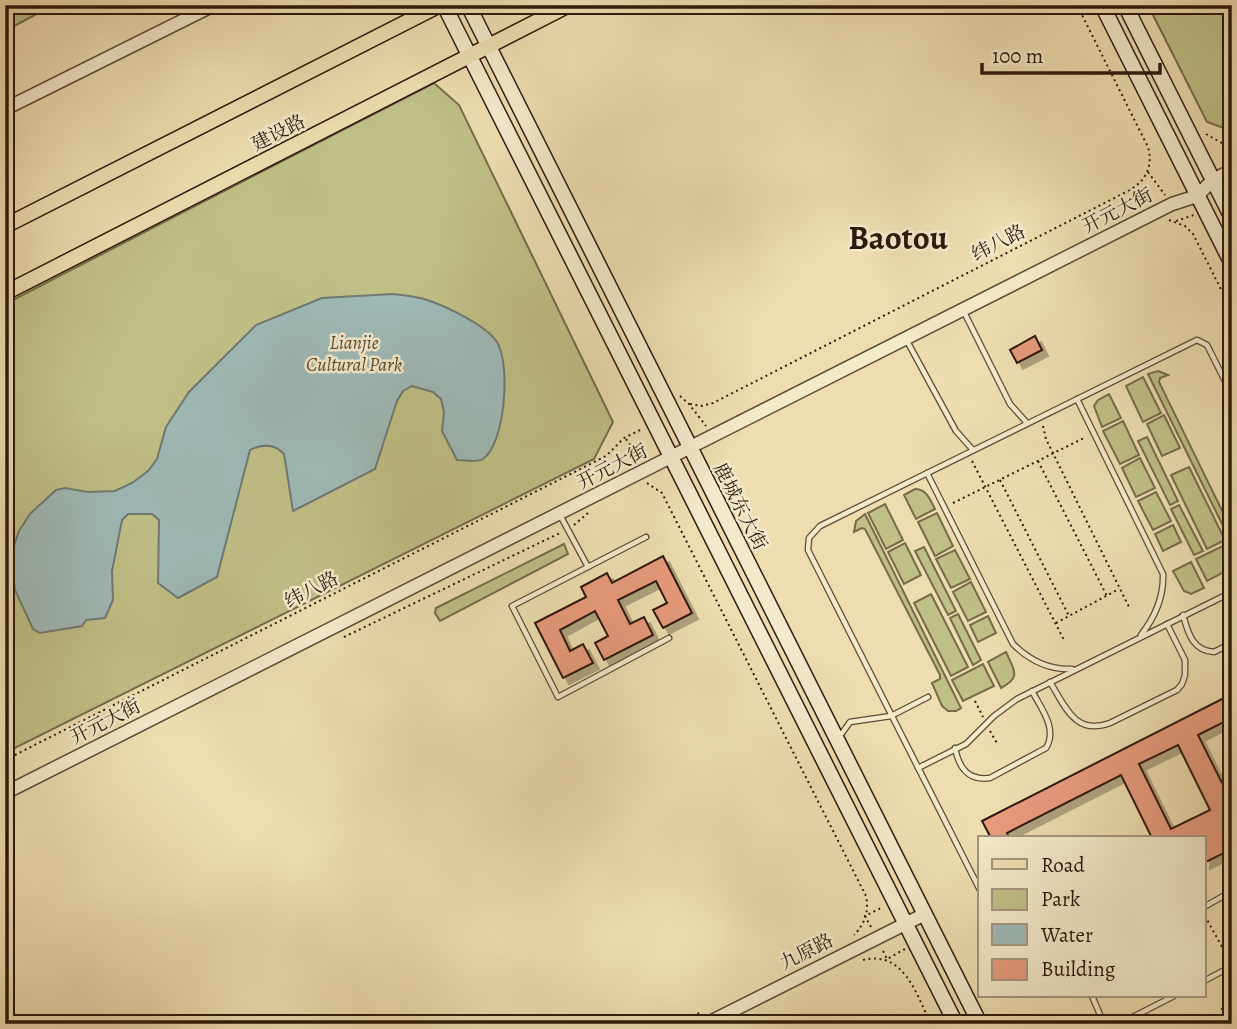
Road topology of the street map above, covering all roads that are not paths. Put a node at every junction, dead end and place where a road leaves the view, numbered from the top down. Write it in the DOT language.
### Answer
graph roads {
  1 [pos="214,5"];
  2 [pos="442,5"];
  3 [pos="468,5"];
  4 [pos="569,5"];
  5 [pos="1102,5"];
  6 [pos="1125,5"];
  7 [pos="488,47"];
  8 [pos="470,56"];
  9 [pos="5,109"];
  10 [pos="1232,170"];
  11 [pos="1213,180"];
  12 [pos="1198,196"];
  13 [pos="1232,218"];
  14 [pos="5,226"];
  15 [pos="1232,264"];
  16 [pos="5,293"];
  17 [pos="969,307"];
  18 [pos="912,337"];
  19 [pos="1232,395"];
  20 [pos="1077,399"];
  21 [pos="1027,424"];
  22 [pos="691,449"];
  23 [pos="973,450"];
  24 [pos="672,458"];
  25 [pos="927,473"];
  26 [pos="559,514"];
  27 [pos="646,537"];
  28 [pos="588,567"];
  29 [pos="1232,592"];
  30 [pos="1183,615"];
  31 [pos="1167,624"];
  32 [pos="669,638"];
  33 [pos="1139,638"];
  34 [pos="1232,643"];
  35 [pos="1078,669"];
  36 [pos="1050,682"];
  37 [pos="1032,691"];
  38 [pos="928,697"];
  39 [pos="891,716"];
  40 [pos="837,740"];
  41 [pos="955,748"];
  42 [pos="918,768"];
  43 [pos="5,793"];
  44 [pos="978,886"];
  45 [pos="1232,891"];
  46 [pos="1206,905"];
  47 [pos="925,914"];
  48 [pos="906,923"];
  49 [pos="1232,966"];
  50 [pos="1206,980"];
  51 [pos="1093,998"];
  52 [pos="1170,998"];
  53 [pos="706,1024"];
  54 [pos="956,1024"];
  55 [pos="980,1024"];
  56 [pos="1104,1024"];
  57 [pos="1119,1024"];
  1 -- 9 [label="street"];
  2 -- 8 [label="main road, 鹿城东大街"];
  2 -- 14 [label="main road, 建设路"];
  3 -- 7 [label="main road, 鹿城东大街"];
  4 -- 7 [label="main road, 建设路"];
  5 -- 12 [label="main road"];
  6 -- 11 [label="main road"];
  7 -- 8 [label="main road, 建设路"];
  7 -- 22 [label="main road, 鹿城东大街"];
  8 -- 16 [label="main road, 建设路"];
  8 -- 24 [label="main road, 鹿城东大街"];
  10 -- 11 [label="street, 开元大街"];
  11 -- 12 [label="street, 开元大街"];
  11 -- 13 [label="main road"];
  12 -- 15 [label="main road"];
  12 -- 17 [label="street, 开元大街"];
  17 -- 18 [label="street, 开元大街"];
  17 -- 21 [label="lane"];
  18 -- 22 [label="street, 开元大街"];
  18 -- 23 [label="lane"];
  19 -- 20 [label="lane"];
  20 -- 21 [label="lane"];
  20 -- 33 [label="lane"];
  21 -- 23 [label="lane"];
  22 -- 24 [label="street, 开元大街"];
  22 -- 40 [label="main road, 鹿城东大街"];
  23 -- 25 [label="lane"];
  24 -- 26 [label="street, 开元大街"];
  24 -- 48 [label="main road, 鹿城东大街"];
  25 -- 35 [label="lane"];
  25 -- 39 [label="lane"];
  26 -- 28 [label="lane"];
  26 -- 43 [label="street, 开元大街"];
  27 -- 28 [label="lane"];
  28 -- 32 [label="lane"];
  29 -- 30 [label="lane"];
  30 -- 31 [label="lane"];
  30 -- 34 [label="lane"];
  31 -- 33 [label="lane"];
  31 -- 36 [label="lane"];
  33 -- 35 [label="lane"];
  35 -- 36 [label="lane"];
  36 -- 37 [label="lane"];
  37 -- 41 [label="lane"];
  37 -- 41 [label="lane"];
  38 -- 39 [label="lane"];
  39 -- 40 [label="lane"];
  39 -- 42 [label="lane"];
  40 -- 47 [label="main road, 鹿城东大街"];
  41 -- 42 [label="lane"];
  42 -- 44 [label="lane"];
  45 -- 46 [label="lane"];
  47 -- 48 [label="street, 九原路"];
  47 -- 55 [label="main road, 鹿城东大街"];
  48 -- 53 [label="street, 九原路"];
  48 -- 54 [label="main road, 鹿城东大街"];
  49 -- 50 [label="lane"];
  51 -- 56 [label="lane"];
  52 -- 57 [label="lane"];
}
